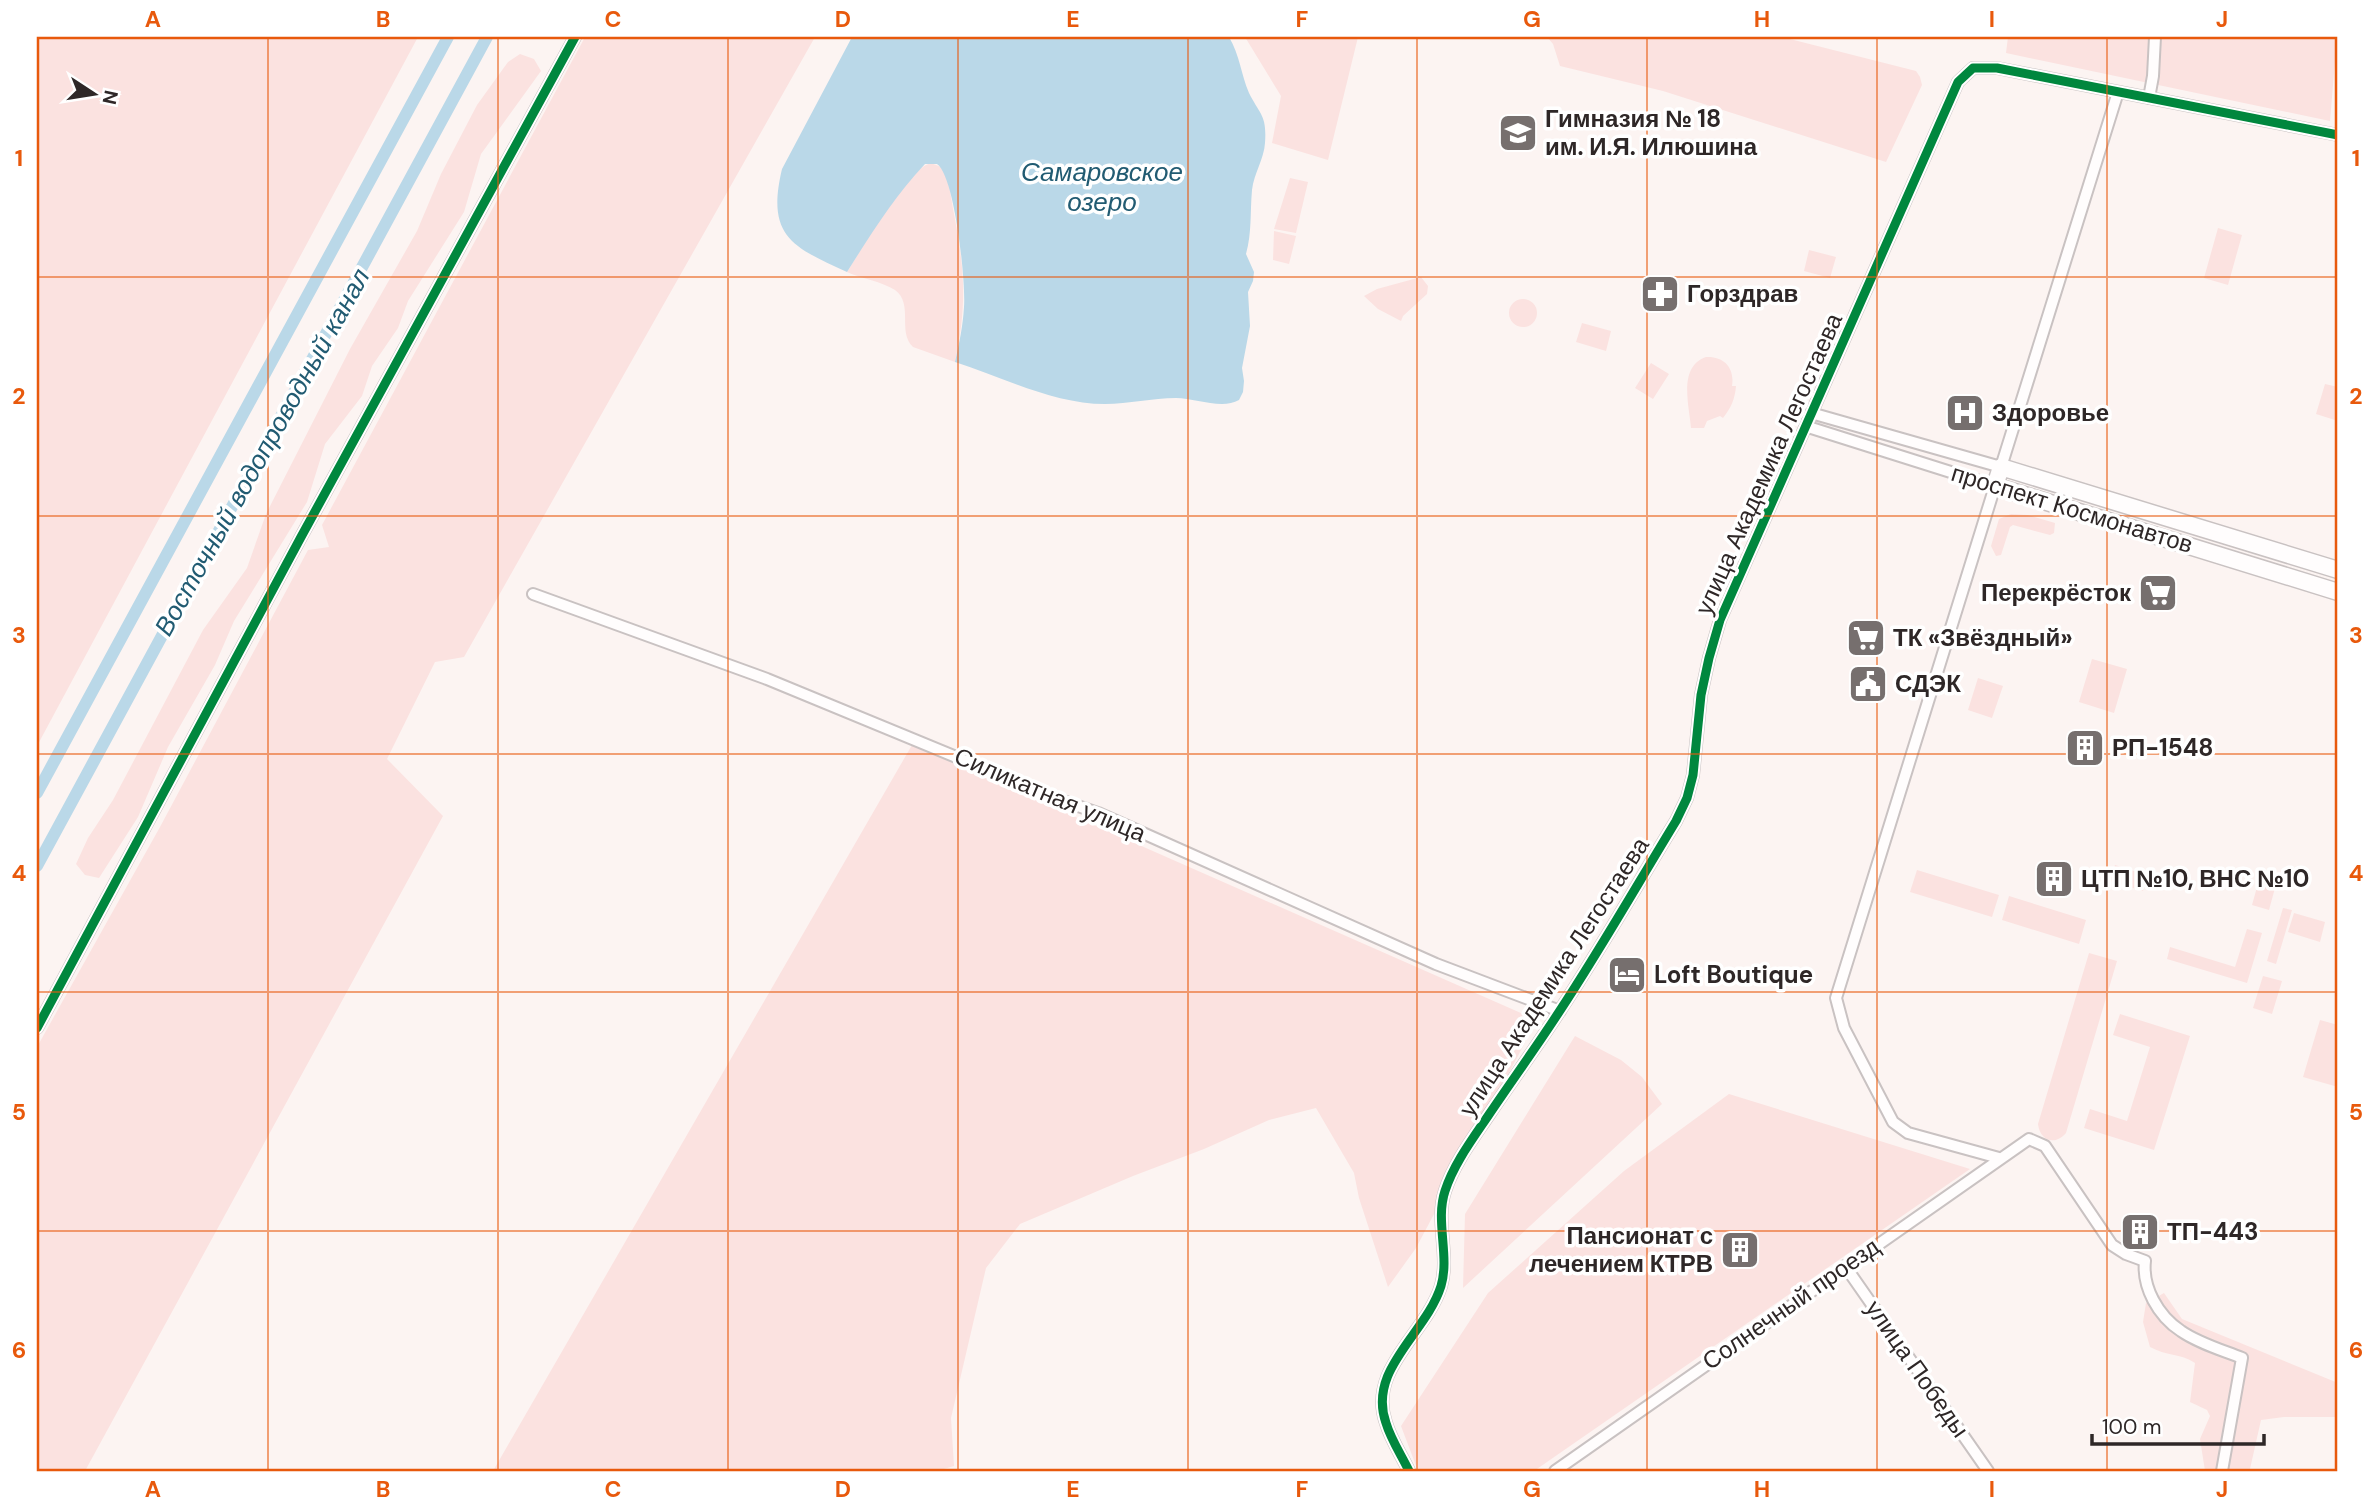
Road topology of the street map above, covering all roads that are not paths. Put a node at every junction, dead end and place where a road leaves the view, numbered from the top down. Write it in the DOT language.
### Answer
graph roads {
  1 [pos="575,37"];
  2 [pos="2155,37"];
  3 [pos="2118,92"];
  4 [pos="2149,98"];
  5 [pos="2338,135"];
  6 [pos="1811,413"];
  7 [pos="1805,426"];
  8 [pos="2001,467"];
  9 [pos="1995,486"];
  10 [pos="2338,570"];
  11 [pos="2338,592"];
  12 [pos="533,594"];
  13 [pos="1560,1011"];
  14 [pos="37,1028"];
  15 [pos="1999,1158"];
  16 [pos="1845,1266"];
  17 [pos="1409,1471"];
  18 [pos="1555,1471"];
  19 [pos="1988,1471"];
  20 [pos="2222,1471"];
  1 -- 14 [label="street"];
  2 -- 4 [label="street"];
  3 -- 4 [label="street"];
  3 -- 6 [label="street, улица Академика Легостаева"];
  3 -- 8 [label="street"];
  4 -- 5 [label="street"];
  6 -- 7 [label="street, улица Академика Легостаева"];
  6 -- 8 [label="street, проспект Космонавтов"];
  7 -- 9 [label="street, проспект Космонавтов"];
  7 -- 13 [label="street, улица Академика Легостаева"];
  8 -- 9 [label="street"];
  8 -- 10 [label="street, проспект Космонавтов"];
  9 -- 11 [label="street, проспект Космонавтов"];
  9 -- 15 [label="street"];
  12 -- 13 [label="street, Силикатная улица"];
  13 -- 17 [label="street, улица Академика Легостаева"];
  15 -- 16 [label="street, Солнечный проезд"];
  15 -- 20 [label="street, Солнечный проезд"];
  16 -- 18 [label="street, Солнечный проезд"];
  16 -- 19 [label="street, улица Победы"];
}
